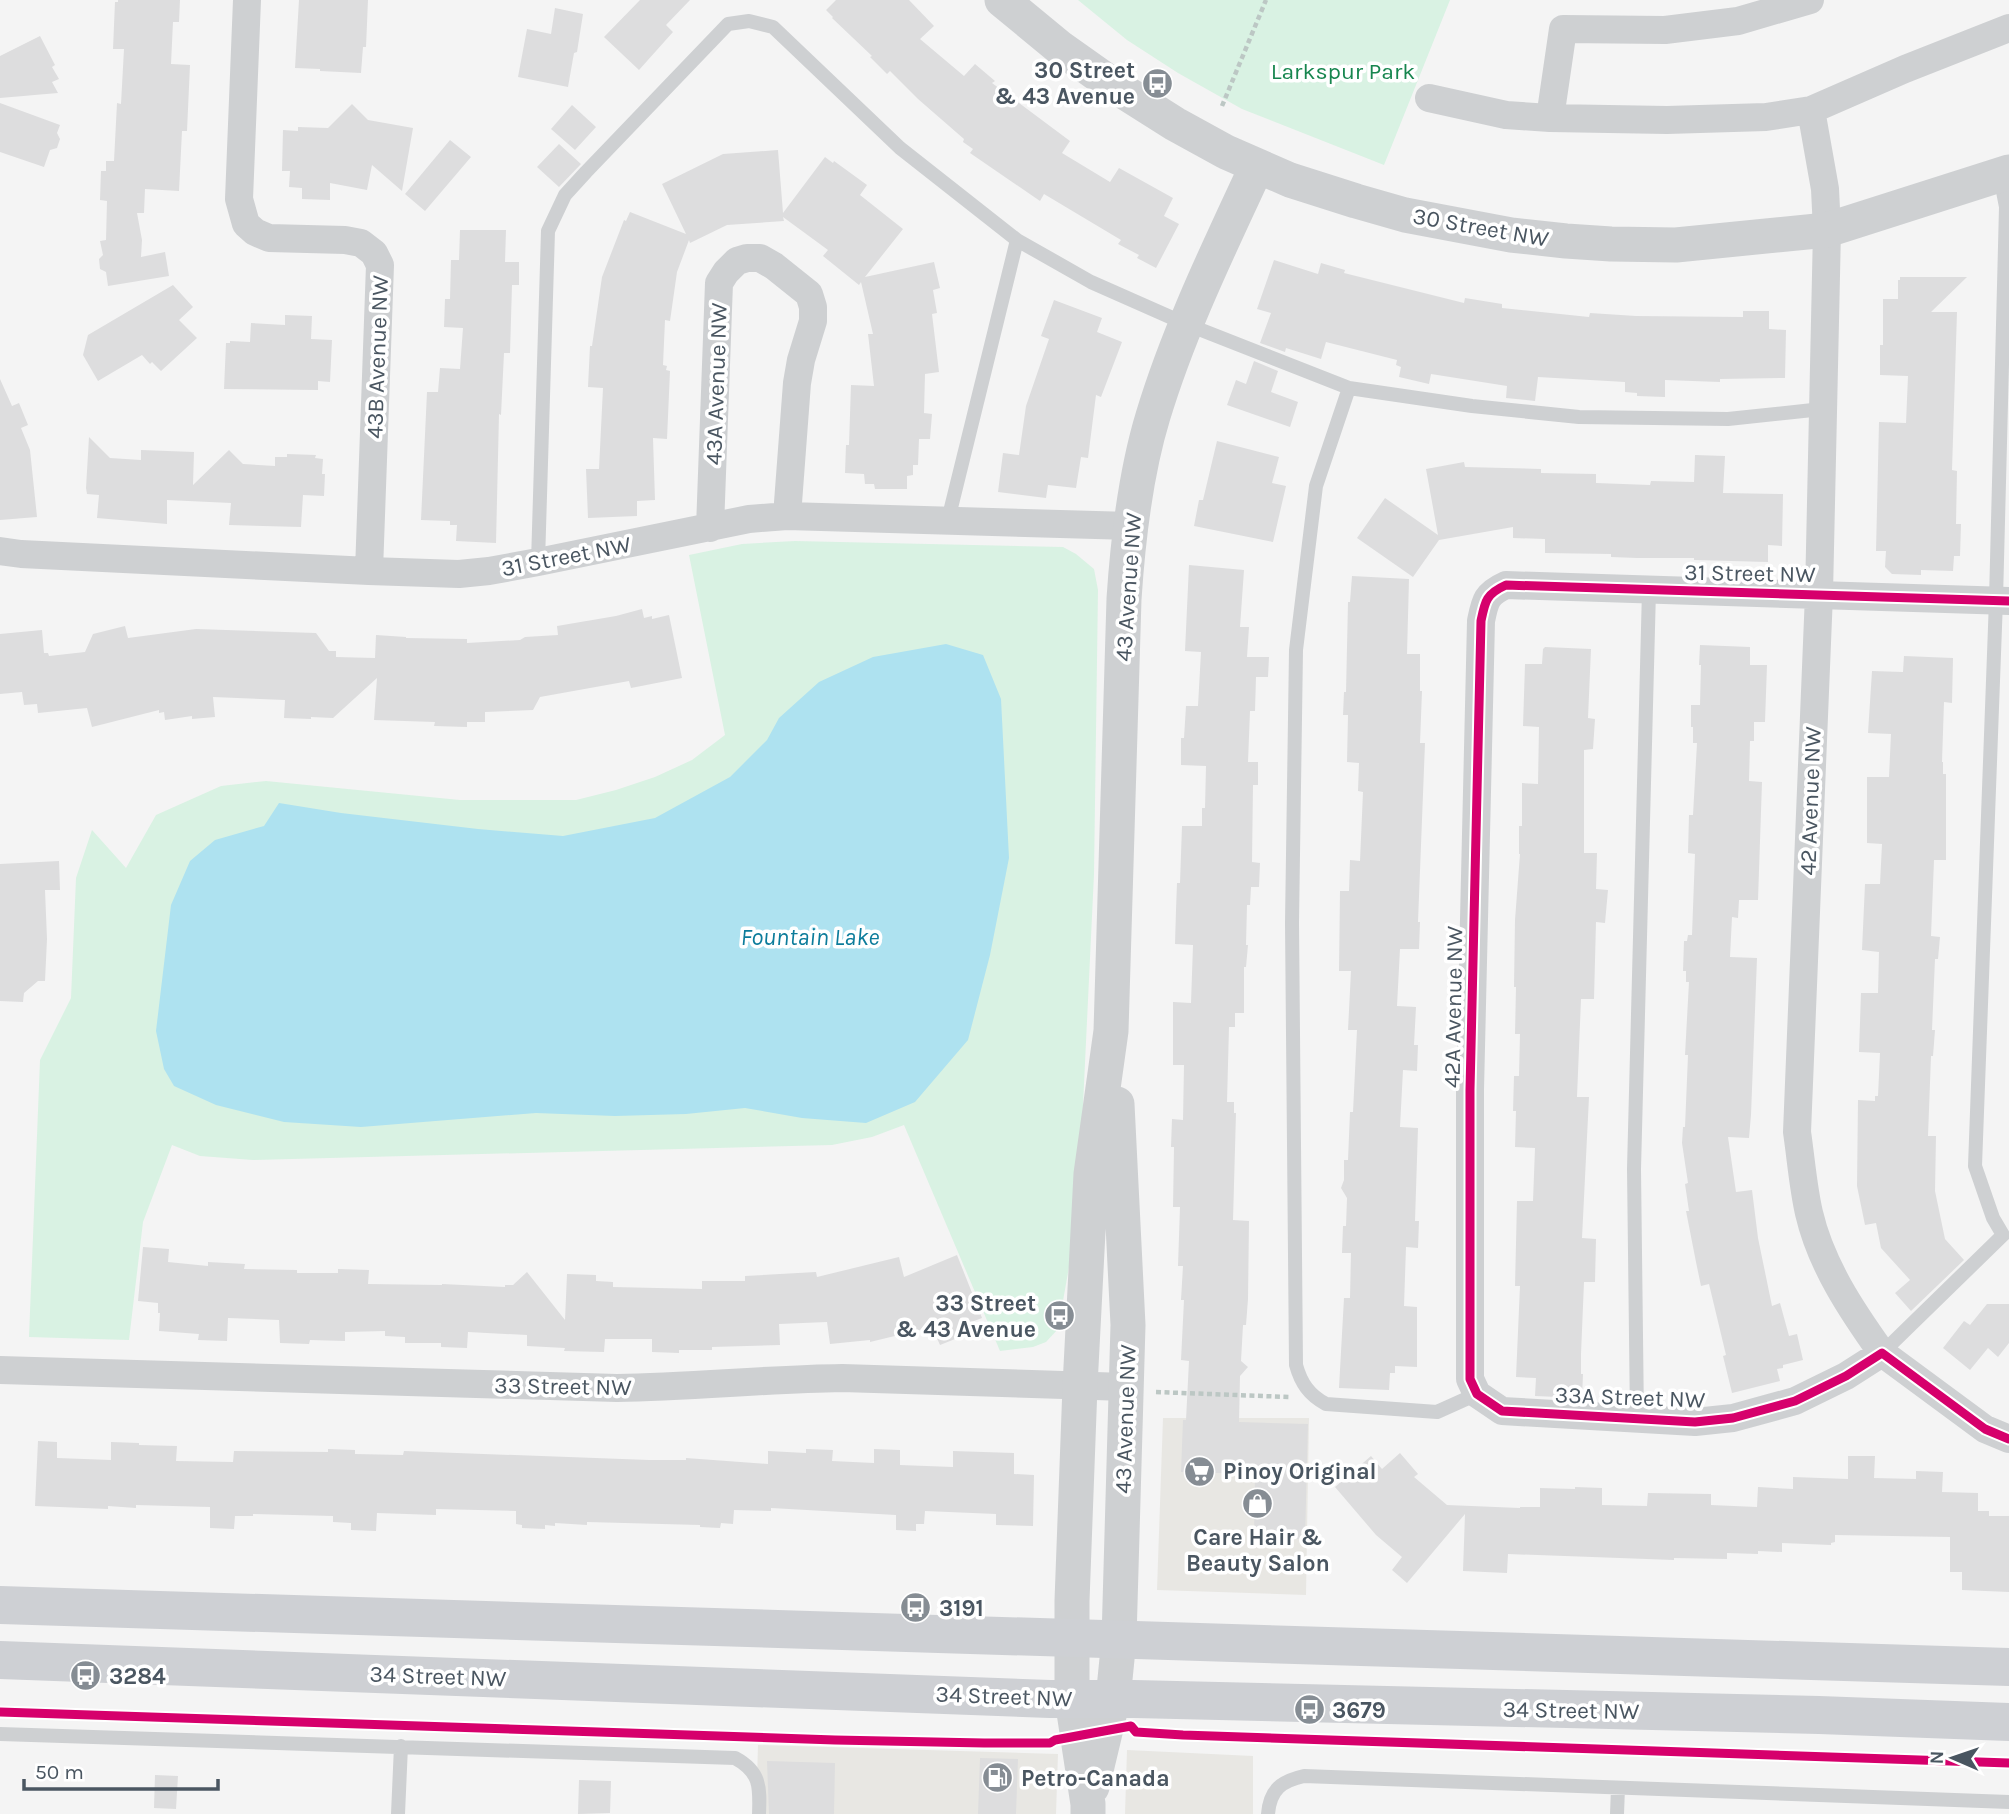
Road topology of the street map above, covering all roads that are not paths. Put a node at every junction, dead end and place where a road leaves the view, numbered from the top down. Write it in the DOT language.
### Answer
graph roads {
  1 [pos="247,0"];
  2 [pos="1002,0"];
  3 [pos="1810,0"];
  4 [pos="2009,28"];
  5 [pos="1429,98"];
  6 [pos="1811,110"];
  7 [pos="1550,118"];
  8 [pos="1257,166"];
  9 [pos="2005,174"];
  10 [pos="1827,230"];
  11 [pos="1017,240"];
  12 [pos="1186,324"];
  13 [pos="1349,388"];
  14 [pos="1822,409"];
  15 [pos="787,516"];
  16 [pos="948,520"];
  17 [pos="1131,526"];
  18 [pos="710,528"];
  19 [pos="0,551"];
  20 [pos="538,562"];
  21 [pos="369,571"];
  22 [pos="1649,590"];
  23 [pos="1492,592"];
  24 [pos="1819,594"];
  25 [pos="2002,600"];
  26 [pos="1111,1031"];
  27 [pos="1882,1353"];
  28 [pos="0,1370"];
  29 [pos="1080,1386"];
  30 [pos="1141,1390"];
  31 [pos="1477,1394"];
  32 [pos="1637,1419"];
  33 [pos="2009,1439"];
  34 [pos="0,1605"];
  35 [pos="1071,1637"];
  36 [pos="1119,1639"];
  37 [pos="0,1660"];
  38 [pos="2009,1667"];
  39 [pos="1072,1699"];
  40 [pos="1113,1699"];
  41 [pos="2009,1722"];
  42 [pos="0,1734"];
  43 [pos="401,1746"];
  44 [pos="1618,1788"];
  45 [pos="2009,1802"];
  46 [pos="1972,1808"];
  47 [pos="1088,1809"];
  48 [pos="398,1814"];
  49 [pos="759,1814"];
  50 [pos="1268,1814"];
  51 [pos="1617,1814"];
  1 -- 21 [label="street, 43B Avenue NW"];
  2 -- 8 [label="street, 30 Street NW"];
  3 -- 7 [label="street"];
  4 -- 6 [label="street"];
  5 -- 7 [label="street"];
  6 -- 7 [label="street"];
  6 -- 10 [label="street, 42 Avenue NW"];
  8 -- 10 [label="street, 30 Street NW"];
  8 -- 12 [label="street, 43 Avenue NW"];
  9 -- 10 [label="street, 30 Street NW"];
  9 -- 25 [label="lane"];
  10 -- 14 [label="street, 42 Avenue NW"];
  11 -- 12 [label="lane"];
  11 -- 16 [label="lane"];
  11 -- 20 [label="lane"];
  12 -- 13 [label="lane"];
  12 -- 17 [label="street, 43 Avenue NW"];
  13 -- 14 [label="lane"];
  13 -- 31 [label="lane"];
  14 -- 24 [label="street, 42 Avenue NW"];
  15 -- 16 [label="street, 31 Street NW"];
  15 -- 18 [label="street, 31 Street NW"];
  15 -- 18 [label="street, 43A Avenue NW"];
  16 -- 17 [label="street, 31 Street NW"];
  17 -- 26 [label="street, 43 Avenue NW"];
  18 -- 20 [label="street, 31 Street NW"];
  19 -- 21 [label="street, 31 Street NW"];
  20 -- 21 [label="street, 31 Street NW"];
  22 -- 23 [label="street, 31 Street NW"];
  22 -- 24 [label="street, 31 Street NW"];
  22 -- 32 [label="lane"];
  23 -- 31 [label="street, 42A Avenue NW"];
  24 -- 25 [label="street, 31 Street NW"];
  24 -- 27 [label="street, 42 Avenue NW"];
  25 -- 27 [label="lane"];
  26 -- 29 [label="street, 43 Avenue NW"];
  26 -- 30 [label="street, 43 Avenue NW"];
  27 -- 32 [label="street, 33A Street NW"];
  27 -- 33 [label="street"];
  28 -- 29 [label="street, 33 Street NW"];
  29 -- 30 [label="street, 33 Street NW"];
  29 -- 35 [label="street, 43 Avenue NW"];
  30 -- 36 [label="street, 43 Avenue NW"];
  31 -- 32 [label="street, 33A Street NW"];
  34 -- 35 [label="main road"];
  35 -- 36 [label="main road"];
  35 -- 39 [label="street, 43 Avenue NW"];
  36 -- 38 [label="main road"];
  36 -- 40 [label="street, 43 Avenue NW"];
  37 -- 39 [label="main road, 34 Street NW"];
  39 -- 40 [label="main road, 34 Street NW"];
  39 -- 47 [label="street, 43 Avenue NW"];
  40 -- 41 [label="main road, 34 Street NW"];
  40 -- 47 [label="street, 43 Avenue NW"];
  42 -- 43 [label="lane"];
  43 -- 48 [label="lane"];
  43 -- 49 [label="lane"];
  44 -- 46 [label="lane"];
  44 -- 50 [label="lane"];
  44 -- 51 [label="lane"];
  45 -- 46 [label="lane"];
}
